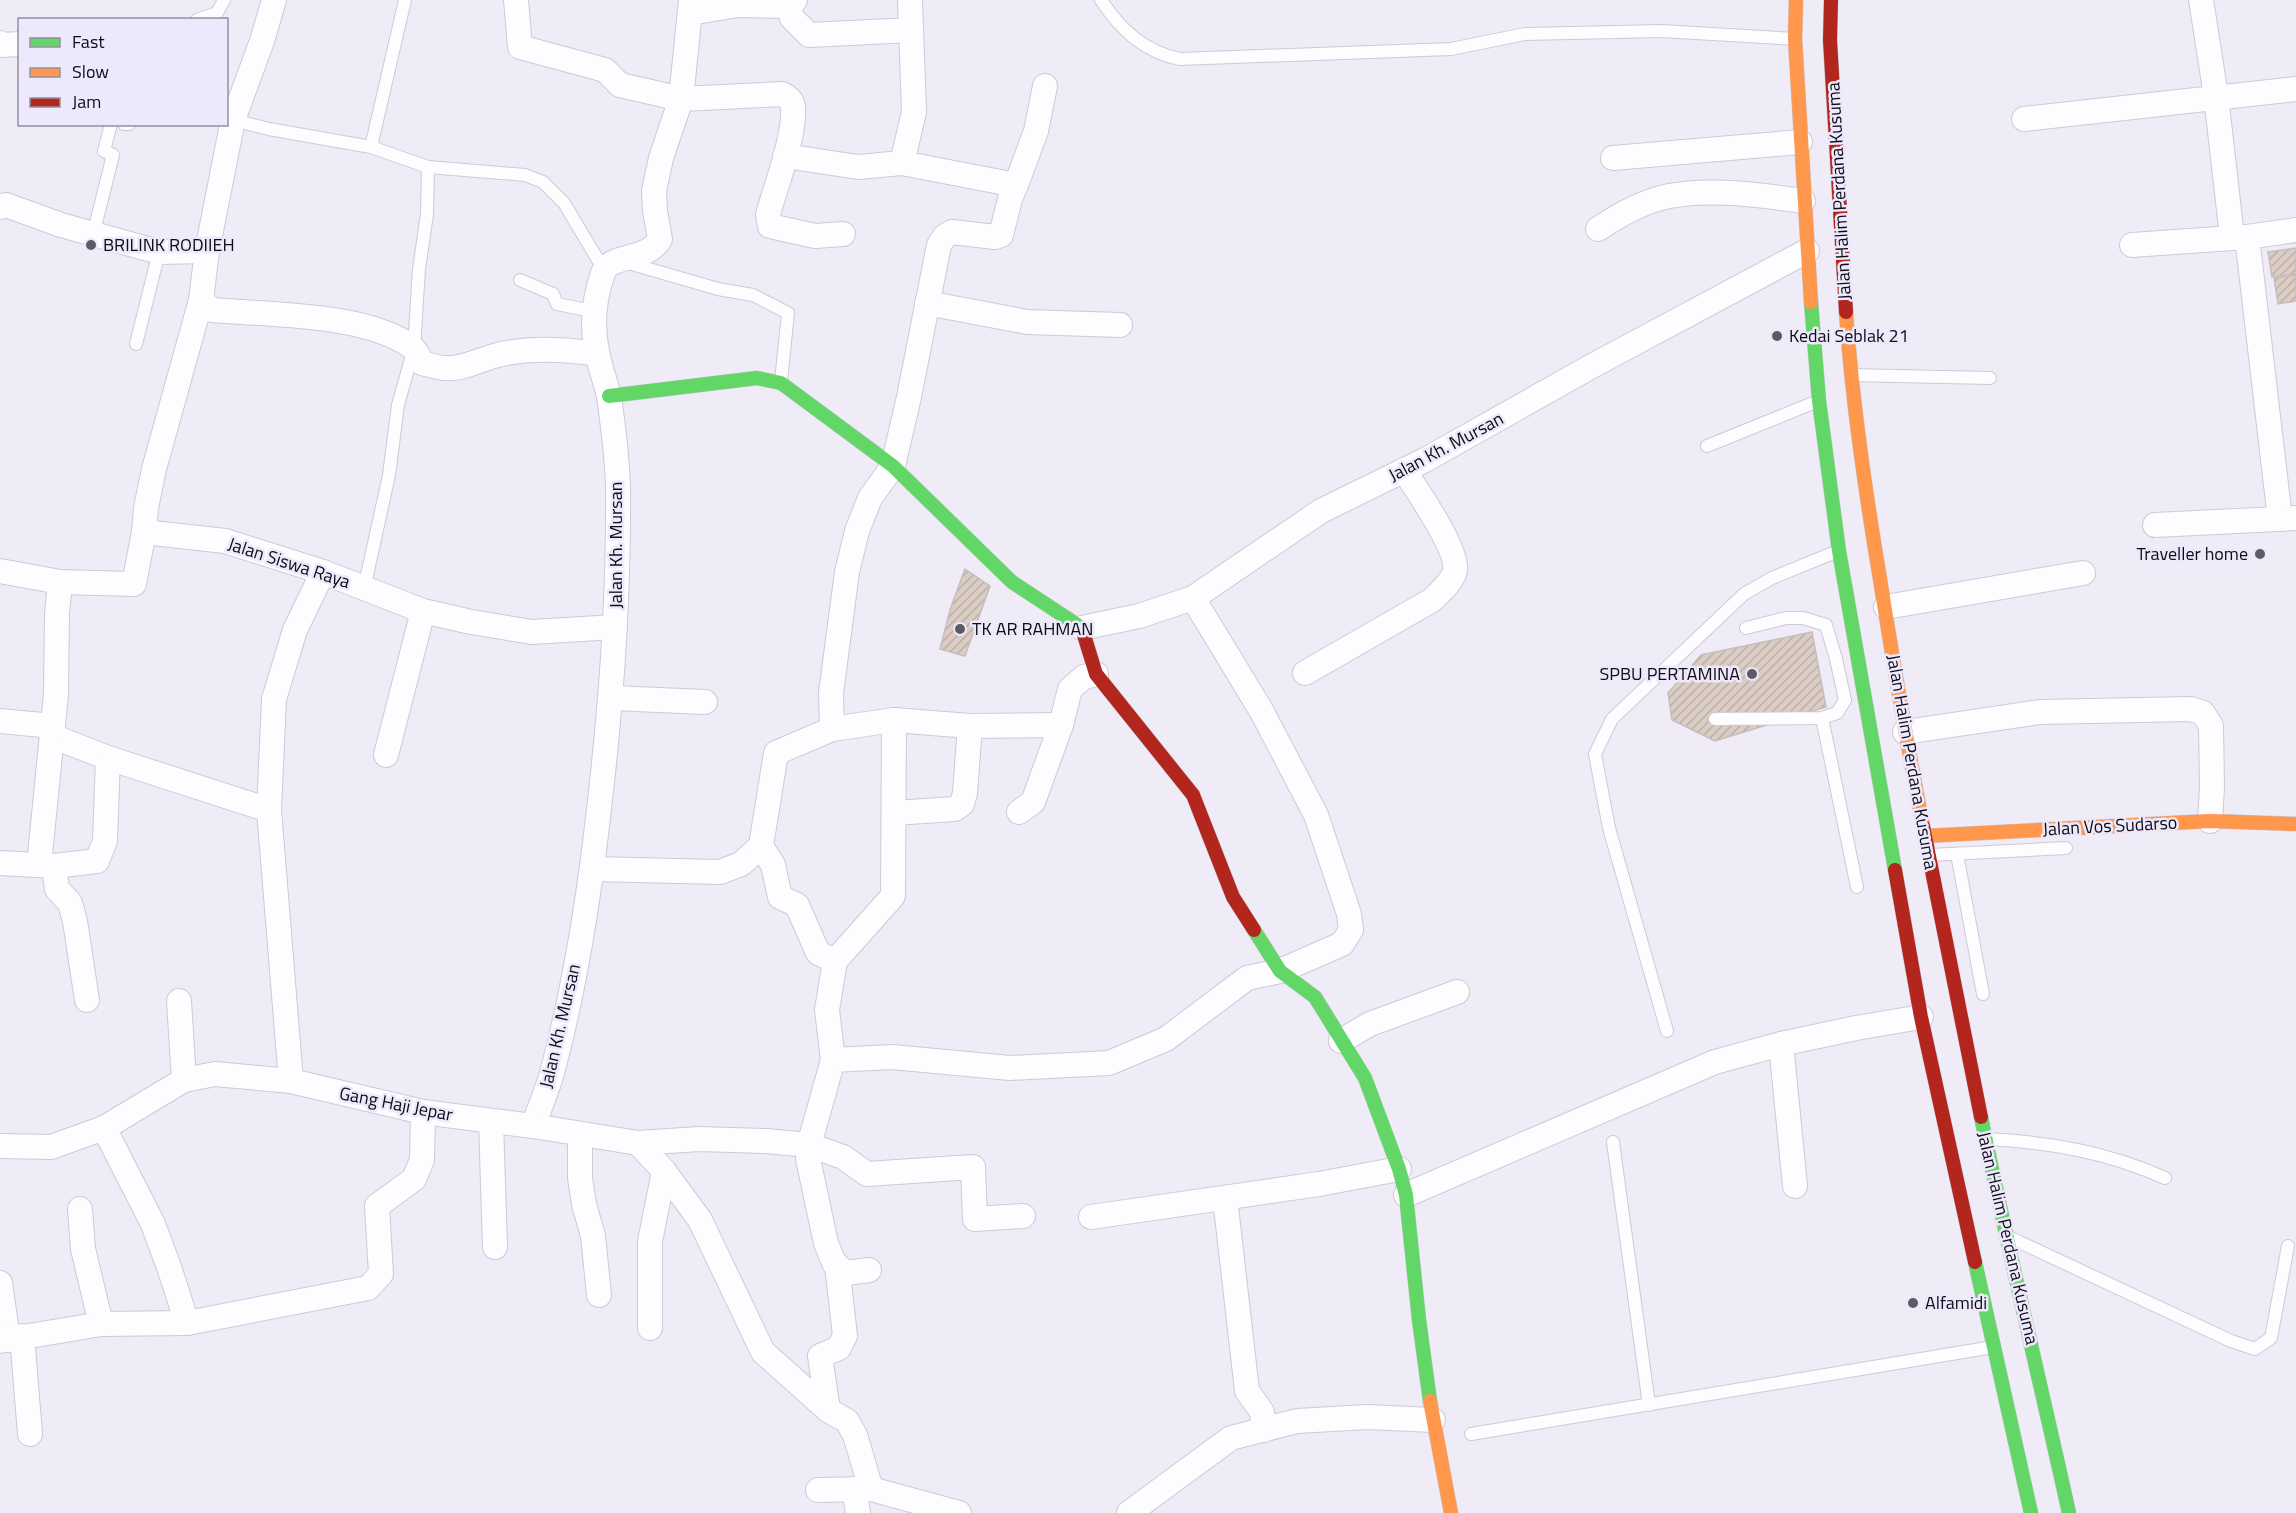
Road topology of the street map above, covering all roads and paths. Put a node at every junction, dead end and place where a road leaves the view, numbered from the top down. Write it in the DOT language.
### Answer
graph roads {
  1 [pos="224,0"];
  2 [pos="274,0"];
  3 [pos="405,0"];
  4 [pos="516,0"];
  5 [pos="910,0"];
  6 [pos="1101,0"];
  7 [pos="1796,0"];
  8 [pos="1831,0"];
  9 [pos="2201,0"];
  10 [pos="792,2"];
  11 [pos="691,6"];
  12 [pos="203,18"];
  13 [pos="911,30"];
  14 [pos="1813,40"];
  15 [pos="0,43"];
  16 [pos="18,44"];
  17 [pos="1045,86"];
  18 [pos="2296,89"];
  19 [pos="2216,96"];
  20 [pos="681,99"];
  21 [pos="2024,119"];
  22 [pos="232,120"];
  23 [pos="110,126"];
  24 [pos="1800,142"];
  25 [pos="371,147"];
  26 [pos="785,156"];
  27 [pos="1613,158"];
  28 [pos="902,163"];
  29 [pos="428,167"];
  30 [pos="1016,185"];
  31 [pos="1803,201"];
  32 [pos="0,207"];
  33 [pos="1598,229"];
  34 [pos="2296,230"];
  35 [pos="843,234"];
  36 [pos="93,235"];
  37 [pos="2239,237"];
  38 [pos="2132,245"];
  39 [pos="1806,250"];
  40 [pos="207,251"];
  41 [pos="159,252"];
  42 [pos="611,265"];
  43 [pos="520,280"];
  44 [pos="201,300"];
  45 [pos="927,303"];
  46 [pos="592,310"];
  47 [pos="1120,325"];
  48 [pos="136,344"];
  49 [pos="414,348"];
  50 [pos="597,354"];
  51 [pos="1850,375"];
  52 [pos="1990,378"];
  53 [pos="780,383"];
  54 [pos="609,396"];
  55 [pos="1819,401"];
  56 [pos="1707,446"];
  57 [pos="893,466"];
  58 [pos="1404,470"];
  59 [pos="2288,518"];
  60 [pos="2155,525"];
  61 [pos="144,532"];
  62 [pos="1839,551"];
  63 [pos="0,571"];
  64 [pos="323,572"];
  65 [pos="2083,573"];
  66 [pos="60,582"];
  67 [pos="364,589"];
  68 [pos="1193,598"];
  69 [pos="1886,608"];
  70 [pos="423,611"];
  71 [pos="1850,619"];
  72 [pos="1826,625"];
  73 [pos="615,627"];
  74 [pos="1082,628"];
  75 [pos="1746,628"];
  76 [pos="1305,673"];
  77 [pos="1096,674"];
  78 [pos="612,698"];
  79 [pos="1845,700"];
  80 [pos="1864,701"];
  81 [pos="705,702"];
  82 [pos="1822,718"];
  83 [pos="1715,719"];
  84 [pos="0,720"];
  85 [pos="894,720"];
  86 [pos="1061,725"];
  87 [pos="970,726"];
  88 [pos="832,729"];
  89 [pos="52,731"];
  90 [pos="1905,732"];
  91 [pos="386,755"];
  92 [pos="108,758"];
  93 [pos="269,810"];
  94 [pos="1019,812"];
  95 [pos="894,813"];
  96 [pos="2210,821"];
  97 [pos="2296,824"];
  98 [pos="1925,836"];
  99 [pos="761,846"];
  100 [pos="2066,848"];
  101 [pos="1957,854"];
  102 [pos="1929,856"];
  103 [pos="0,863"];
  104 [pos="46,866"];
  105 [pos="593,869"];
  106 [pos="1857,887"];
  107 [pos="1967,913"];
  108 [pos="1940,916"];
  109 [pos="835,961"];
  110 [pos="1978,969"];
  111 [pos="1280,971"];
  112 [pos="1951,973"];
  113 [pos="1457,992"];
  114 [pos="1983,994"];
  115 [pos="87,1000"];
  116 [pos="179,1001"];
  117 [pos="1921,1017"];
  118 [pos="1667,1031"];
  119 [pos="1341,1041"];
  120 [pos="1781,1044"];
  121 [pos="833,1059"];
  122 [pos="184,1080"];
  123 [pos="291,1082"];
  124 [pos="423,1112"];
  125 [pos="491,1121"];
  126 [pos="532,1126"];
  127 [pos="104,1128"];
  128 [pos="580,1134"];
  129 [pos="1985,1139"];
  130 [pos="1613,1142"];
  131 [pos="639,1143"];
  132 [pos="809,1145"];
  133 [pos="0,1146"];
  134 [pos="1399,1169"];
  135 [pos="664,1171"];
  136 [pos="2165,1178"];
  137 [pos="1795,1186"];
  138 [pos="1406,1195"];
  139 [pos="1225,1198"];
  140 [pos="80,1209"];
  141 [pos="1023,1216"];
  142 [pos="1091,1217"];
  143 [pos="2005,1235"];
  144 [pos="2288,1246"];
  145 [pos="495,1247"];
  146 [pos="837,1265"];
  147 [pos="869,1270"];
  148 [pos="0,1283"];
  149 [pos="599,1295"];
  150 [pos="187,1323"];
  151 [pos="102,1324"];
  152 [pos="650,1328"];
  153 [pos="2031,1338"];
  154 [pos="10,1339"];
  155 [pos="2003,1345"];
  156 [pos="1649,1405"];
  157 [pos="828,1410"];
  158 [pos="1433,1420"];
  159 [pos="1264,1430"];
  160 [pos="30,1434"];
  161 [pos="1471,1434"];
  162 [pos="863,1489"];
  163 [pos="818,1490"];
  164 [pos="2066,1497"];
  165 [pos="2037,1507"];
  166 [pos="858,1513"];
  167 [pos="959,1513"];
  168 [pos="1129,1513"];
  169 [pos="1451,1513"];
  170 [pos="2069,1513"];
  1 -- 12 [label="lane"];
  2 -- 22 [label="street"];
  3 -- 25 [label="lane"];
  4 -- 20 [label="street"];
  5 -- 13 [label="street"];
  6 -- 14 [label="lane"];
  7 -- 14 [label="main road, Jalan Halim Perdana Kusuma"];
  8 -- 14 [label="main road, Jalan Halim Perdana Kusuma"];
  9 -- 19 [label="street"];
  10 -- 11 [label="street"];
  10 -- 13 [label="street"];
  11 -- 20 [label="street"];
  13 -- 28 [label="street"];
  14 -- 24 [label="main road, Jalan Halim Perdana Kusuma"];
  14 -- 51 [label="main road, Jalan Halim Perdana Kusuma"];
  15 -- 16 [label="street"];
  17 -- 30 [label="street"];
  18 -- 19 [label="street"];
  19 -- 21 [label="street"];
  19 -- 37 [label="street"];
  20 -- 26 [label="street"];
  20 -- 42 [label="street"];
  22 -- 25 [label="lane"];
  22 -- 40 [label="street"];
  23 -- 36 [label="lane"];
  24 -- 27 [label="street"];
  24 -- 31 [label="main road, Jalan Halim Perdana Kusuma"];
  25 -- 29 [label="lane"];
  26 -- 28 [label="street"];
  26 -- 35 [label="street"];
  28 -- 30 [label="street"];
  29 -- 42 [label="lane"];
  29 -- 49 [label="lane"];
  30 -- 45 [label="street"];
  31 -- 33 [label="street"];
  31 -- 39 [label="main road, Jalan Halim Perdana Kusuma"];
  32 -- 36 [label="street"];
  34 -- 37 [label="street"];
  36 -- 41 [label="street"];
  37 -- 38 [label="street"];
  37 -- 59 [label="street"];
  39 -- 55 [label="main road, Jalan Halim Perdana Kusuma"];
  39 -- 58 [label="street, Jalan Kh. Mursan"];
  40 -- 41 [label="street"];
  40 -- 44 [label="street"];
  41 -- 48 [label="lane"];
  42 -- 46 [label="street, Jalan Kh. Mursan"];
  42 -- 53 [label="lane"];
  43 -- 46 [label="lane"];
  44 -- 49 [label="street"];
  44 -- 61 [label="street"];
  45 -- 47 [label="street"];
  45 -- 57 [label="street"];
  46 -- 50 [label="street, Jalan Kh. Mursan"];
  49 -- 50 [label="street"];
  49 -- 67 [label="lane"];
  50 -- 54 [label="street, Jalan Kh. Mursan"];
  51 -- 52 [label="lane"];
  51 -- 69 [label="main road, Jalan Halim Perdana Kusuma"];
  53 -- 54 [label="main road"];
  53 -- 57 [label="main road"];
  54 -- 73 [label="street, Jalan Kh. Mursan"];
  55 -- 56 [label="lane"];
  55 -- 62 [label="main road, Jalan Halim Perdana Kusuma"];
  57 -- 74 [label="main road"];
  57 -- 88 [label="street"];
  58 -- 68 [label="street, Jalan Kh. Mursan"];
  58 -- 76 [label="street"];
  59 -- 60 [label="street"];
  61 -- 64 [label="street, Jalan Siswa Raya"];
  61 -- 66 [label="street"];
  62 -- 71 [label="main road, Jalan Halim Perdana Kusuma"];
  62 -- 118 [label="lane"];
  63 -- 66 [label="street"];
  64 -- 67 [label="street, Jalan Siswa Raya"];
  64 -- 93 [label="street"];
  65 -- 69 [label="street"];
  66 -- 89 [label="street"];
  67 -- 70 [label="street, Jalan Siswa Raya"];
  68 -- 74 [label="street, Jalan Kh. Mursan"];
  68 -- 111 [label="street"];
  69 -- 90 [label="main road, Jalan Halim Perdana Kusuma"];
  70 -- 73 [label="street, Jalan Siswa Raya"];
  70 -- 91 [label="street"];
  71 -- 72 [label="lane"];
  71 -- 80 [label="main road, Jalan Halim Perdana Kusuma"];
  72 -- 75 [label="lane"];
  72 -- 79 [label="lane"];
  73 -- 78 [label="street, Jalan Kh. Mursan"];
  74 -- 77 [label="main road"];
  77 -- 86 [label="street"];
  77 -- 111 [label="main road"];
  78 -- 81 [label="street"];
  78 -- 105 [label="street, Jalan Kh. Mursan"];
  79 -- 80 [label="lane"];
  79 -- 82 [label="lane"];
  80 -- 117 [label="main road, Jalan Halim Perdana Kusuma"];
  82 -- 83 [label="lane"];
  82 -- 106 [label="lane"];
  84 -- 89 [label="street"];
  85 -- 87 [label="street"];
  85 -- 88 [label="street"];
  85 -- 95 [label="street"];
  86 -- 87 [label="street"];
  86 -- 94 [label="street"];
  87 -- 95 [label="street"];
  88 -- 99 [label="street"];
  89 -- 92 [label="street"];
  89 -- 104 [label="street"];
  90 -- 96 [label="street"];
  90 -- 98 [label="main road, Jalan Halim Perdana Kusuma"];
  92 -- 93 [label="street"];
  92 -- 104 [label="street"];
  93 -- 123 [label="street"];
  95 -- 109 [label="street"];
  96 -- 97 [label="main road, Jalan Vos Sudarso"];
  96 -- 98 [label="main road, Jalan Vos Sudarso"];
  98 -- 102 [label="main road, Jalan Halim Perdana Kusuma"];
  99 -- 105 [label="street"];
  99 -- 109 [label="street"];
  100 -- 101 [label="lane"];
  101 -- 102 [label="lane"];
  101 -- 107 [label="lane"];
  102 -- 108 [label="main road, Jalan Halim Perdana Kusuma"];
  103 -- 104 [label="street"];
  104 -- 115 [label="street"];
  105 -- 126 [label="street, Jalan Kh. Mursan"];
  107 -- 108 [label="lane"];
  107 -- 110 [label="lane"];
  108 -- 112 [label="main road, Jalan Halim Perdana Kusuma"];
  109 -- 121 [label="street"];
  110 -- 112 [label="lane"];
  110 -- 114 [label="lane"];
  111 -- 119 [label="main road"];
  111 -- 121 [label="street"];
  112 -- 129 [label="main road, Jalan Halim Perdana Kusuma"];
  113 -- 119 [label="street"];
  116 -- 122 [label="street"];
  117 -- 120 [label="street"];
  117 -- 155 [label="main road, Jalan Halim Perdana Kusuma"];
  119 -- 134 [label="main road"];
  120 -- 137 [label="street"];
  120 -- 138 [label="street"];
  121 -- 132 [label="street"];
  122 -- 123 [label="street, Gang Haji Jepar"];
  122 -- 127 [label="street, Gang Haji Jepar"];
  123 -- 124 [label="street, Gang Haji Jepar"];
  124 -- 125 [label="street, Gang Haji Jepar"];
  124 -- 150 [label="street"];
  125 -- 126 [label="street, Gang Haji Jepar"];
  125 -- 145 [label="street"];
  126 -- 128 [label="street, Gang Haji Jepar"];
  127 -- 133 [label="street, Gang Haji Jepar"];
  127 -- 150 [label="street"];
  128 -- 131 [label="street, Gang Haji Jepar"];
  128 -- 149 [label="street"];
  129 -- 136 [label="lane"];
  129 -- 143 [label="main road, Jalan Halim Perdana Kusuma"];
  130 -- 156 [label="lane"];
  131 -- 132 [label="street, Gang Haji Jepar"];
  131 -- 135 [label="street"];
  132 -- 141 [label="street, Gang Haji Jepar"];
  132 -- 146 [label="street"];
  134 -- 138 [label="main road"];
  134 -- 139 [label="street"];
  135 -- 152 [label="street"];
  135 -- 157 [label="street"];
  138 -- 158 [label="main road"];
  139 -- 142 [label="street"];
  139 -- 159 [label="street"];
  140 -- 151 [label="street"];
  143 -- 144 [label="lane"];
  143 -- 153 [label="main road, Jalan Halim Perdana Kusuma"];
  146 -- 147 [label="street"];
  146 -- 157 [label="street"];
  148 -- 154 [label="street"];
  150 -- 151 [label="street"];
  151 -- 154 [label="street"];
  153 -- 155 [label="main road"];
  153 -- 164 [label="main road, Jalan Halim Perdana Kusuma"];
  154 -- 160 [label="street"];
  155 -- 156 [label="lane"];
  155 -- 165 [label="main road, Jalan Halim Perdana Kusuma"];
  156 -- 161 [label="lane"];
  157 -- 162 [label="street"];
  158 -- 159 [label="street"];
  158 -- 169 [label="main road"];
  159 -- 168 [label="street"];
  162 -- 163 [label="street"];
  162 -- 166 [label="street"];
  162 -- 167 [label="street"];
  164 -- 165 [label="main road"];
  164 -- 170 [label="main road, Jalan Halim Perdana Kusuma"];
}
